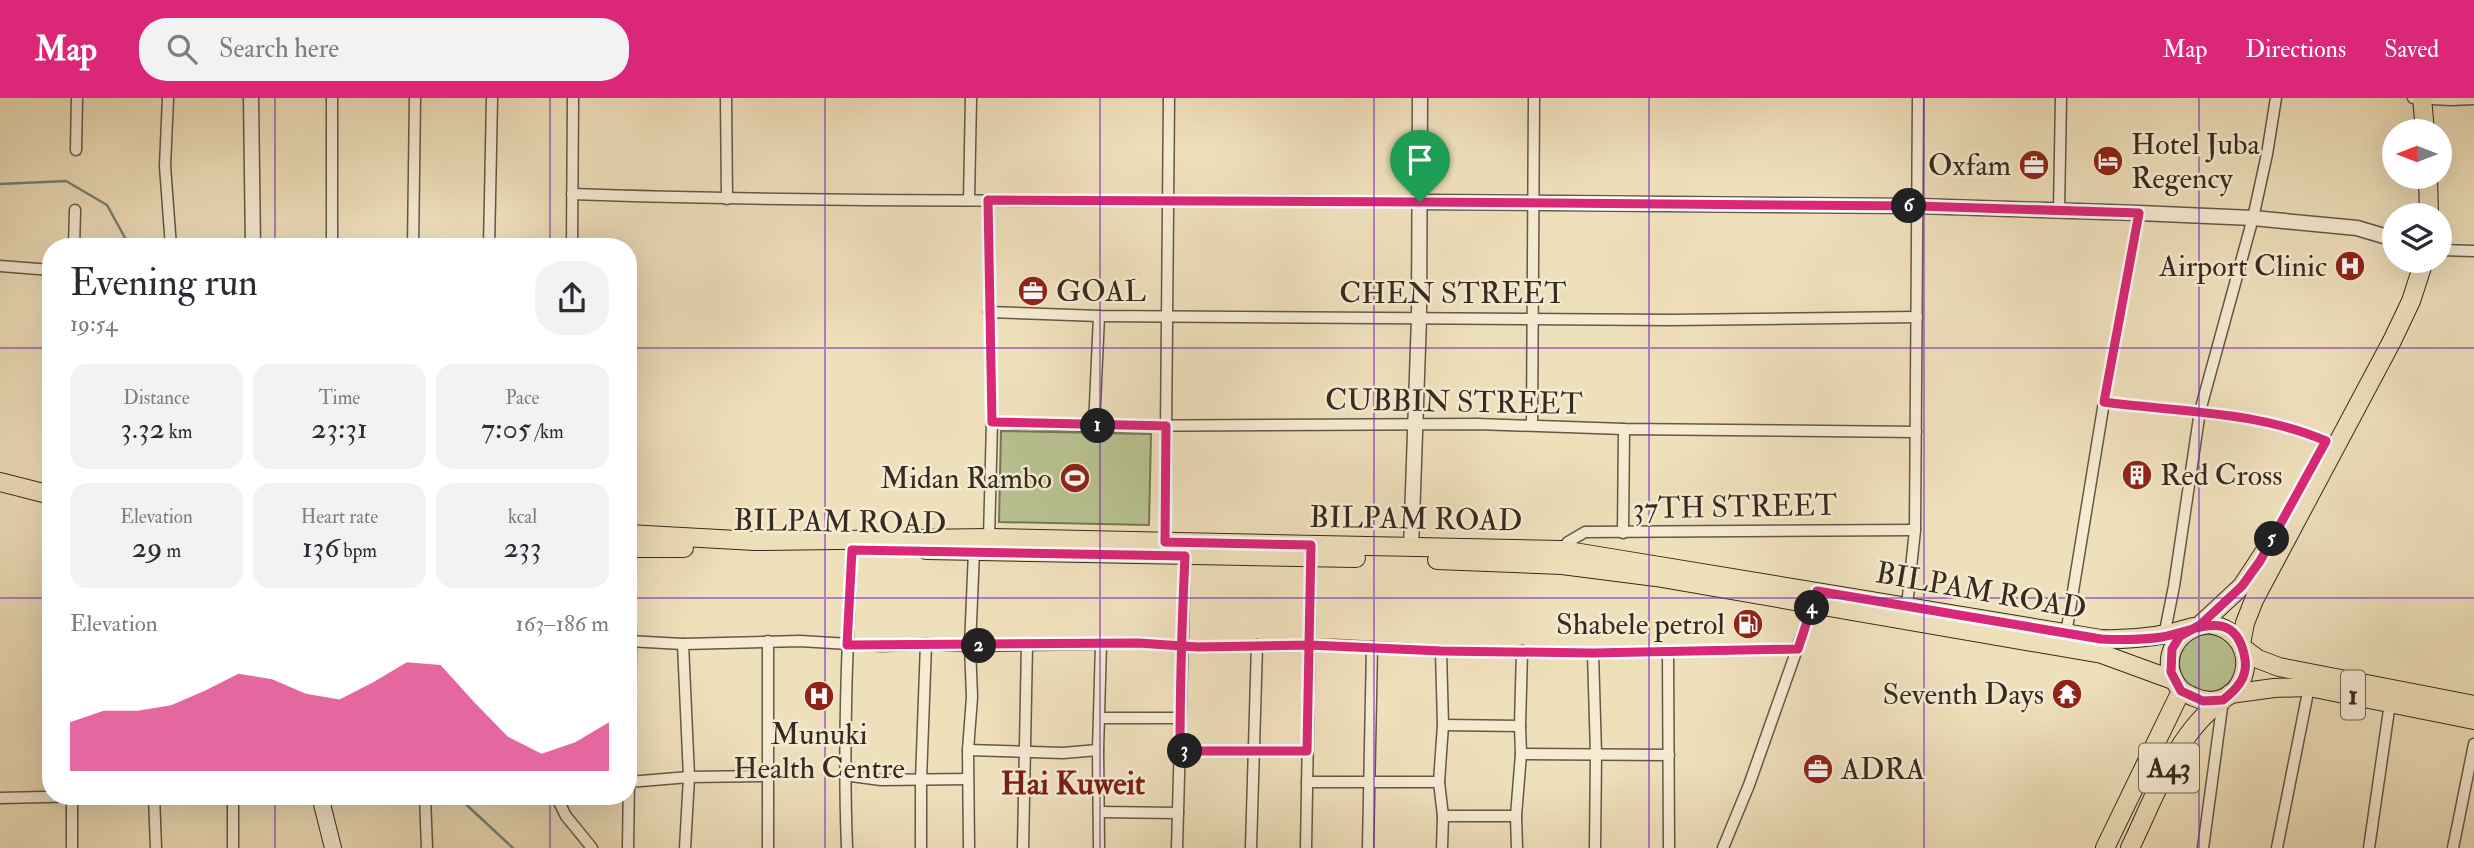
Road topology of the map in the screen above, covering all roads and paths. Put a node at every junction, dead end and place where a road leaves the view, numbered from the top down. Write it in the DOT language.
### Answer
graph roads {
  1 [pos="77,98"];
  2 [pos="167,98"];
  3 [pos="251,98"];
  4 [pos="332,98"];
  5 [pos="415,98"];
  6 [pos="492,98"];
  7 [pos="573,98"];
  8 [pos="726,98"];
  9 [pos="971,98"];
  10 [pos="1168,98"];
  11 [pos="1420,98"];
  12 [pos="1534,98"];
  13 [pos="1918,98"];
  14 [pos="2061,98"];
  15 [pos="2276,98"];
  16 [pos="2418,98"];
  17 [pos="2474,99"];
  18 [pos="2415,119"];
  19 [pos="2422,119"];
  20 [pos="76,150"];
  21 [pos="572,194"];
  22 [pos="727,199"];
  23 [pos="969,200"];
  24 [pos="988,200"];
  25 [pos="1169,200"];
  26 [pos="1420,202"];
  27 [pos="1534,202"];
  28 [pos="1917,206"];
  29 [pos="75,210"];
  30 [pos="2059,210"];
  31 [pos="2139,213"];
  32 [pos="2253,218"];
  33 [pos="2382,235"];
  34 [pos="74,238"];
  35 [pos="170,238"];
  36 [pos="253,238"];
  37 [pos="332,238"];
  38 [pos="413,238"];
  39 [pos="489,238"];
  40 [pos="572,238"];
  41 [pos="2452,250"];
  42 [pos="2474,251"];
  43 [pos="0,266"];
  44 [pos="42,269"];
  45 [pos="2408,273"];
  46 [pos="2420,273"];
  47 [pos="989,312"];
  48 [pos="1099,316"];
  49 [pos="1167,316"];
  50 [pos="1917,317"];
  51 [pos="1419,318"];
  52 [pos="1531,318"];
  53 [pos="2104,402"];
  54 [pos="2200,411"];
  55 [pos="992,422"];
  56 [pos="1532,425"];
  57 [pos="1094,426"];
  58 [pos="1166,426"];
  59 [pos="1414,426"];
  60 [pos="1624,429"];
  61 [pos="1916,432"];
  62 [pos="2326,441"];
  63 [pos="0,482"];
  64 [pos="42,493"];
  65 [pos="0,494"];
  66 [pos="42,505"];
  67 [pos="1915,530"];
  68 [pos="1623,533"];
  69 [pos="637,534"];
  70 [pos="989,538"];
  71 [pos="1165,542"];
  72 [pos="637,548"];
  73 [pos="1411,548"];
  74 [pos="852,550"];
  75 [pos="1562,550"];
  76 [pos="974,551"];
  77 [pos="1311,551"];
  78 [pos="1185,556"];
  79 [pos="1815,597"];
  80 [pos="1907,606"];
  81 [pos="2196,626"];
  82 [pos="2066,634"];
  83 [pos="2164,636"];
  84 [pos="637,641"];
  85 [pos="768,641"];
  86 [pos="682,644"];
  87 [pos="926,644"];
  88 [pos="1101,644"];
  89 [pos="847,645"];
  90 [pos="1027,645"];
  91 [pos="1182,645"];
  92 [pos="1256,645"];
  93 [pos="1309,645"];
  94 [pos="970,646"];
  95 [pos="2242,646"];
  96 [pos="1372,647"];
  97 [pos="1798,649"];
  98 [pos="1441,651"];
  99 [pos="1522,651"];
  100 [pos="1592,653"];
  101 [pos="1668,653"];
  102 [pos="2177,685"];
  103 [pos="2309,687"];
  104 [pos="2227,697"];
  105 [pos="2390,702"];
  106 [pos="2474,705"];
  107 [pos="1100,718"];
  108 [pos="1180,718"];
  109 [pos="2474,720"];
  110 [pos="1443,725"];
  111 [pos="1520,726"];
  112 [pos="2474,744"];
  113 [pos="968,750"];
  114 [pos="1098,750"];
  115 [pos="1253,750"];
  116 [pos="1025,751"];
  117 [pos="1180,751"];
  118 [pos="1307,751"];
  119 [pos="1521,754"];
  120 [pos="1596,754"];
  121 [pos="1669,755"];
  122 [pos="844,775"];
  123 [pos="768,776"];
  124 [pos="689,777"];
  125 [pos="968,779"];
  126 [pos="921,780"];
  127 [pos="637,781"];
  128 [pos="1307,782"];
  129 [pos="1370,782"];
  130 [pos="1439,782"];
  131 [pos="42,797"];
  132 [pos="0,798"];
  133 [pos="72,805"];
  134 [pos="154,805"];
  135 [pos="233,805"];
  136 [pos="322,805"];
  137 [pos="426,805"];
  138 [pos="560,805"];
  139 [pos="629,805"];
  140 [pos="1099,812"];
  141 [pos="1178,813"];
  142 [pos="1516,816"];
  143 [pos="1443,817"];
  144 [pos="72,848"];
  145 [pos="156,848"];
  146 [pos="233,848"];
  147 [pos="333,848"];
  148 [pos="428,848"];
  149 [pos="592,848"];
  150 [pos="628,848"];
  151 [pos="685,848"];
  152 [pos="768,848"];
  153 [pos="847,848"];
  154 [pos="921,848"];
  155 [pos="969,848"];
  156 [pos="1024,848"];
  157 [pos="1099,848"];
  158 [pos="1177,848"];
  159 [pos="1251,848"];
  160 [pos="1306,848"];
  161 [pos="1368,848"];
  162 [pos="1442,848"];
  163 [pos="1517,848"];
  164 [pos="1595,848"];
  165 [pos="1669,848"];
  166 [pos="1723,848"];
  167 [pos="2105,848"];
  168 [pos="2130,848"];
  169 [pos="2203,848"];
  170 [pos="2277,848"];
  171 [pos="2369,848"];
  172 [pos="2453,848"];
  1 -- 20 [label="street"];
  2 -- 35 [label="street"];
  3 -- 36 [label="street"];
  4 -- 37 [label="street"];
  5 -- 38 [label="street"];
  6 -- 39 [label="street"];
  7 -- 21 [label="street"];
  8 -- 22 [label="street"];
  9 -- 23 [label="street"];
  10 -- 25 [label="street"];
  11 -- 26 [label="street"];
  12 -- 27 [label="street"];
  13 -- 28 [label="street"];
  14 -- 30 [label="street"];
  15 -- 32 [label="street"];
  16 -- 17 [label="street"];
  16 -- 18 [label="main road"];
  16 -- 19 [label="main road"];
  21 -- 22 [label="street"];
  21 -- 40 [label="street"];
  22 -- 23 [label="street"];
  23 -- 24 [label="street"];
  24 -- 25 [label="street"];
  24 -- 47 [label="street"];
  25 -- 26 [label="street"];
  25 -- 49 [label="street"];
  26 -- 27 [label="street"];
  26 -- 51 [label="street"];
  27 -- 28 [label="street"];
  27 -- 52 [label="street"];
  28 -- 30 [label="street"];
  28 -- 50 [label="street"];
  29 -- 34 [label="street"];
  30 -- 31 [label="street"];
  31 -- 32 [label="street"];
  31 -- 53 [label="street"];
  32 -- 33 [label="street"];
  32 -- 54 [label="street"];
  41 -- 42 [label="street"];
  43 -- 44 [label="street"];
  45 -- 62 [label="main road"];
  46 -- 95 [label="main road"];
  47 -- 48 [label="street, CHEN STREET"];
  47 -- 55 [label="street"];
  48 -- 49 [label="street, CHEN STREET"];
  48 -- 57 [label="street"];
  49 -- 51 [label="street, CHEN STREET"];
  49 -- 58 [label="street"];
  50 -- 52 [label="street, CHEN STREET"];
  50 -- 61 [label="street"];
  51 -- 52 [label="street, CHEN STREET"];
  51 -- 59 [label="street"];
  52 -- 56 [label="street"];
  53 -- 54 [label="street"];
  53 -- 82 [label="street"];
  54 -- 62 [label="street"];
  54 -- 83 [label="street"];
  55 -- 57 [label="street, CUBBIN STREET"];
  55 -- 70 [label="street"];
  56 -- 59 [label="street, CUBBIN STREET"];
  56 -- 60 [label="street, CUBBIN STREET"];
  57 -- 58 [label="street, CUBBIN STREET"];
  58 -- 59 [label="street, CUBBIN STREET"];
  58 -- 71 [label="street"];
  59 -- 73 [label="street"];
  60 -- 61 [label="street, CUBBIN STREET"];
  60 -- 68 [label="street"];
  61 -- 67 [label="street"];
  62 -- 81 [label="main road"];
  63 -- 64 [label="main road"];
  65 -- 66 [label="main road"];
  67 -- 68 [label="street, 37TH STREET"];
  67 -- 80 [label="street"];
  68 -- 75 [label="street, 37TH STREET"];
  69 -- 70 [label="main road, BILPAM ROAD"];
  70 -- 71 [label="main road, BILPAM ROAD"];
  71 -- 77 [label="main road, BILPAM ROAD"];
  72 -- 74 [label="main road, BILPAM ROAD"];
  73 -- 75 [label="main road, BILPAM ROAD"];
  73 -- 77 [label="main road, BILPAM ROAD"];
  74 -- 76 [label="main road, BILPAM ROAD"];
  74 -- 89 [label="street"];
  75 -- 79 [label="main road, BILPAM ROAD"];
  76 -- 78 [label="main road, BILPAM ROAD"];
  76 -- 94 [label="street"];
  77 -- 78 [label="main road, BILPAM ROAD"];
  77 -- 79 [label="main road, BILPAM ROAD"];
  77 -- 93 [label="street"];
  78 -- 91 [label="street"];
  79 -- 80 [label="main road, BILPAM ROAD"];
  79 -- 97 [label="street"];
  79 -- 102 [label="main road, BILPAM ROAD"];
  80 -- 82 [label="main road, BILPAM ROAD"];
  81 -- 83 [label="main road, BILPAM ROAD"];
  81 -- 95 [label="main road, 1"];
  81 -- 102 [label="main road"];
  82 -- 83 [label="main road, BILPAM ROAD"];
  84 -- 86 [label="street"];
  85 -- 86 [label="street"];
  85 -- 89 [label="street"];
  85 -- 123 [label="street"];
  86 -- 124 [label="street"];
  87 -- 89 [label="street"];
  87 -- 94 [label="street"];
  87 -- 126 [label="street"];
  88 -- 90 [label="street"];
  88 -- 91 [label="street"];
  88 -- 107 [label="street"];
  89 -- 122 [label="street"];
  90 -- 94 [label="street"];
  90 -- 116 [label="street"];
  91 -- 92 [label="street"];
  91 -- 108 [label="street"];
  92 -- 93 [label="street"];
  92 -- 115 [label="street"];
  93 -- 96 [label="street"];
  93 -- 118 [label="street"];
  94 -- 113 [label="street"];
  95 -- 104 [label="main road"];
  95 -- 106 [label="main road, 1"];
  96 -- 98 [label="street"];
  96 -- 129 [label="street"];
  97 -- 101 [label="street"];
  97 -- 166 [label="street"];
  98 -- 99 [label="street"];
  98 -- 110 [label="street"];
  99 -- 100 [label="street"];
  99 -- 111 [label="street"];
  100 -- 101 [label="street"];
  100 -- 120 [label="street"];
  101 -- 121 [label="street"];
  102 -- 104 [label="main road, 1"];
  102 -- 167 [label="main road, A43"];
  103 -- 104 [label="main road, 1"];
  103 -- 105 [label="main road, 1"];
  103 -- 170 [label="street"];
  104 -- 168 [label="main road, A43"];
  104 -- 169 [label="street"];
  105 -- 109 [label="main road, 1"];
  105 -- 171 [label="street"];
  107 -- 108 [label="street"];
  107 -- 114 [label="street"];
  108 -- 117 [label="street"];
  110 -- 111 [label="street"];
  110 -- 130 [label="street"];
  111 -- 119 [label="street"];
  112 -- 172 [label="street"];
  113 -- 116 [label="street"];
  113 -- 125 [label="street"];
  114 -- 116 [label="street"];
  114 -- 140 [label="street"];
  115 -- 117 [label="street"];
  115 -- 118 [label="street"];
  115 -- 159 [label="street"];
  116 -- 156 [label="street"];
  117 -- 141 [label="street"];
  118 -- 128 [label="street"];
  119 -- 120 [label="street"];
  119 -- 142 [label="street"];
  120 -- 121 [label="street"];
  120 -- 164 [label="street"];
  121 -- 165 [label="street"];
  122 -- 126 [label="street"];
  122 -- 153 [label="street"];
  123 -- 124 [label="street"];
  123 -- 152 [label="street"];
  124 -- 127 [label="street"];
  124 -- 151 [label="street"];
  125 -- 126 [label="street"];
  125 -- 155 [label="street"];
  126 -- 154 [label="street"];
  128 -- 129 [label="street"];
  128 -- 160 [label="street"];
  129 -- 130 [label="street"];
  129 -- 161 [label="street"];
  130 -- 143 [label="street"];
  131 -- 132 [label="street"];
  133 -- 144 [label="street"];
  134 -- 145 [label="street"];
  135 -- 146 [label="street"];
  136 -- 147 [label="main road"];
  137 -- 148 [label="street"];
  138 -- 149 [label="street"];
  139 -- 150 [label="street"];
  140 -- 141 [label="street"];
  140 -- 157 [label="street"];
  141 -- 158 [label="street"];
  142 -- 143 [label="street"];
  142 -- 163 [label="street"];
  143 -- 162 [label="street"];
}
